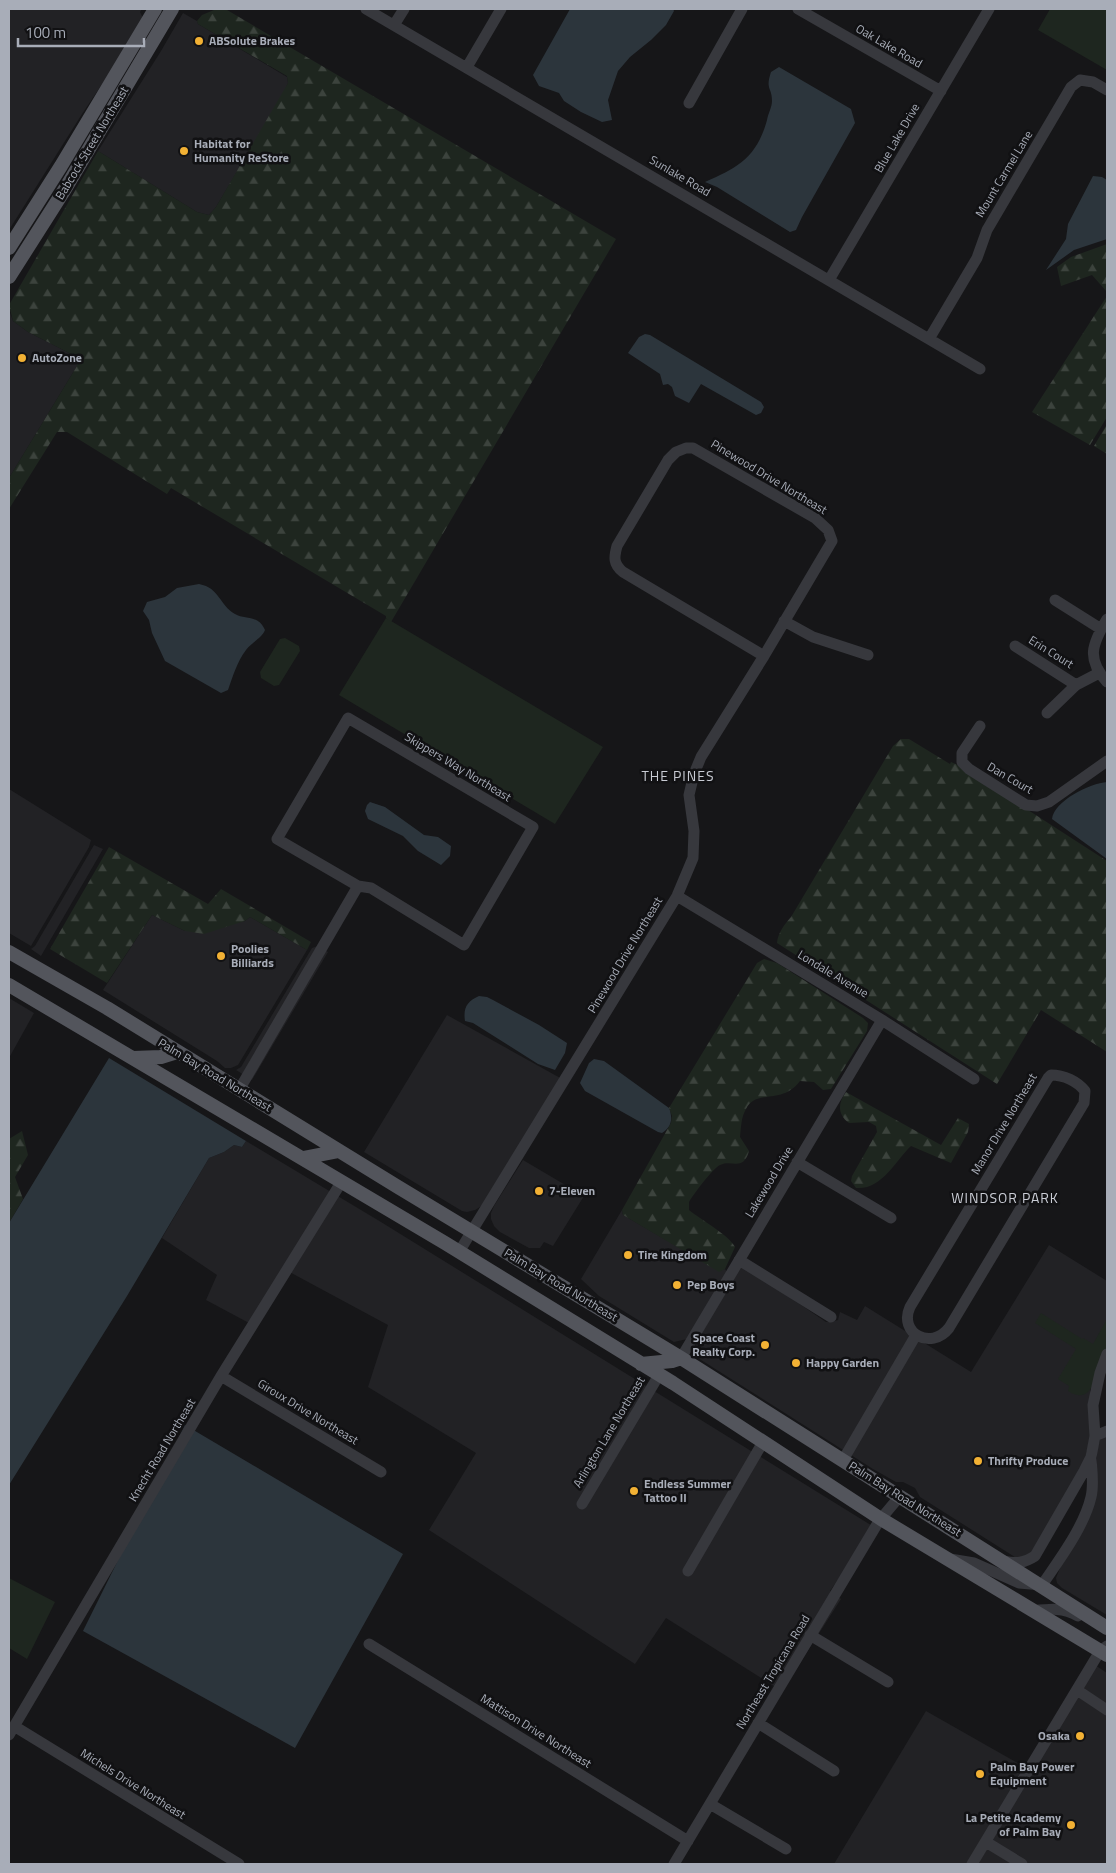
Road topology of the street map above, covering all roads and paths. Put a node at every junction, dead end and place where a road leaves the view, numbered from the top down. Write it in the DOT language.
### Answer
graph roads {
  1 [pos="155,9"];
  2 [pos="172,9"];
  3 [pos="366,9"];
  4 [pos="404,9"];
  5 [pos="501,9"];
  6 [pos="742,9"];
  7 [pos="798,9"];
  8 [pos="989,9"];
  9 [pos="394,25"];
  10 [pos="467,67"];
  11 [pos="1107,90"];
  12 [pos="941,91"];
  13 [pos="689,103"];
  14 [pos="9,248"];
  15 [pos="9,277"];
  16 [pos="829,280"];
  17 [pos="929,339"];
  18 [pos="980,369"];
  19 [pos="1055,600"];
  20 [pos="784,621"];
  21 [pos="1104,624"];
  22 [pos="1015,646"];
  23 [pos="868,655"];
  24 [pos="764,656"];
  25 [pos="1103,678"];
  26 [pos="1076,684"];
  27 [pos="1047,713"];
  28 [pos="980,726"];
  29 [pos="1107,761"];
  30 [pos="358,886"];
  31 [pos="677,896"];
  32 [pos="9,952"];
  33 [pos="9,985"];
  34 [pos="882,1020"];
  35 [pos="177,1052"];
  36 [pos="133,1058"];
  37 [pos="974,1079"];
  38 [pos="239,1090"];
  39 [pos="339,1151"];
  40 [pos="303,1158"];
  41 [pos="797,1162"];
  42 [pos="342,1181"];
  43 [pos="891,1218"];
  44 [pos="472,1231"];
  45 [pos="459,1252"];
  46 [pos="739,1260"];
  47 [pos="831,1317"];
  48 [pos="916,1335"];
  49 [pos="1107,1354"];
  50 [pos="680,1358"];
  51 [pos="641,1364"];
  52 [pos="693,1366"];
  53 [pos="660,1375"];
  54 [pos="221,1376"];
  55 [pos="1107,1430"];
  56 [pos="1095,1436"];
  57 [pos="763,1442"];
  58 [pos="1091,1457"];
  59 [pos="843,1460"];
  60 [pos="381,1472"];
  61 [pos="900,1496"];
  62 [pos="582,1504"];
  63 [pos="881,1519"];
  64 [pos="946,1559"];
  65 [pos="1003,1561"];
  66 [pos="688,1571"];
  67 [pos="1042,1586"];
  68 [pos="1032,1611"];
  69 [pos="1094,1619"];
  70 [pos="1107,1628"];
  71 [pos="810,1635"];
  72 [pos="370,1644"];
  73 [pos="1105,1651"];
  74 [pos="888,1682"];
  75 [pos="1077,1690"];
  76 [pos="1107,1710"];
  77 [pos="758,1724"];
  78 [pos="11,1730"];
  79 [pos="834,1772"];
  80 [pos="710,1804"];
  81 [pos="688,1841"];
  82 [pos="986,1842"];
  83 [pos="786,1849"];
  84 [pos="239,1864"];
  85 [pos="674,1864"];
  86 [pos="972,1864"];
  87 [pos="1022,1864"];
  1 -- 14 [label="main road, Babcock Street Northeast"];
  2 -- 15 [label="main road, Babcock Street Northeast"];
  3 -- 9 [label="street, Sunlake Road"];
  4 -- 9 [label="street"];
  5 -- 10 [label="street"];
  6 -- 13 [label="street"];
  7 -- 12 [label="street, Oak Lake Road"];
  8 -- 12 [label="street, Blue Lake Drive"];
  9 -- 10 [label="street, Sunlake Road"];
  10 -- 16 [label="street, Sunlake Road"];
  11 -- 17 [label="street, Mount Carmel Lane"];
  12 -- 16 [label="street, Blue Lake Drive"];
  16 -- 17 [label="street, Sunlake Road"];
  17 -- 18 [label="street, Sunlake Road"];
  19 -- 21 [label="street"];
  20 -- 23 [label="street"];
  20 -- 24 [label="street, Pinewood Drive Northeast"];
  20 -- 24 [label="street, Pinewood Drive Northeast"];
  21 -- 25 [label="street"];
  22 -- 26 [label="street, Erin Court"];
  24 -- 31 [label="street, Pinewood Drive Northeast"];
  25 -- 26 [label="street, Erin Court"];
  26 -- 27 [label="street"];
  28 -- 29 [label="street, Dan Court"];
  30 -- 30 [label="street, Skippers Way Northeast"];
  30 -- 38 [label="street"];
  31 -- 34 [label="street, Londale Avenue"];
  31 -- 44 [label="street, Pinewood Drive Northeast"];
  32 -- 35 [label="main road, Palm Bay Road Northeast"];
  33 -- 36 [label="main road, Palm Bay Road Northeast"];
  34 -- 37 [label="street, Londale Avenue"];
  34 -- 41 [label="street, Lakewood Drive"];
  35 -- 36 [label="main road"];
  35 -- 38 [label="main road, Palm Bay Road Northeast"];
  36 -- 40 [label="main road, Palm Bay Road Northeast"];
  38 -- 39 [label="main road, Palm Bay Road Northeast"];
  39 -- 40 [label="main road"];
  39 -- 44 [label="main road, Palm Bay Road Northeast"];
  40 -- 42 [label="main road, Palm Bay Road Northeast"];
  41 -- 43 [label="street"];
  41 -- 46 [label="street, Lakewood Drive"];
  42 -- 45 [label="main road, Palm Bay Road Northeast"];
  42 -- 54 [label="street, Knecht Road Northeast"];
  44 -- 45 [label="street, Pinewood Drive Northeast"];
  44 -- 50 [label="main road, Palm Bay Road Northeast"];
  45 -- 51 [label="main road, Palm Bay Road Northeast"];
  46 -- 47 [label="street"];
  46 -- 50 [label="street, Lakewood Drive"];
  48 -- 48 [label="street, Manor Drive Northeast"];
  48 -- 59 [label="street"];
  49 -- 56 [label="street"];
  50 -- 51 [label="main road"];
  50 -- 52 [label="main road, Palm Bay Road Northeast"];
  51 -- 53 [label="main road, Palm Bay Road Northeast"];
  52 -- 53 [label="main road"];
  52 -- 59 [label="main road, Palm Bay Road Northeast"];
  53 -- 57 [label="main road, Palm Bay Road Northeast"];
  53 -- 62 [label="street, Arlington Lane Northeast"];
  54 -- 60 [label="street, Giroux Drive Northeast"];
  54 -- 78 [label="street, Knecht Road Northeast"];
  55 -- 56 [label="street"];
  56 -- 58 [label="street"];
  57 -- 63 [label="main road, Palm Bay Road Northeast"];
  57 -- 66 [label="street"];
  58 -- 65 [label="street"];
  58 -- 67 [label="street"];
  59 -- 61 [label="main road, Palm Bay Road Northeast"];
  61 -- 63 [label="street, Northeast Tropicana Road"];
  61 -- 65 [label="main road, Palm Bay Road Northeast"];
  63 -- 64 [label="main road, Palm Bay Road Northeast"];
  63 -- 71 [label="street, Northeast Tropicana Road"];
  64 -- 67 [label="street"];
  64 -- 68 [label="main road, Palm Bay Road Northeast"];
  65 -- 67 [label="main road, Palm Bay Road Northeast"];
  67 -- 69 [label="main road, Palm Bay Road Northeast"];
  68 -- 69 [label="street"];
  68 -- 73 [label="main road, Palm Bay Road Northeast"];
  69 -- 70 [label="main road, Palm Bay Road Northeast"];
  71 -- 74 [label="street"];
  71 -- 77 [label="street, Northeast Tropicana Road"];
  72 -- 81 [label="street, Mattison Drive Northeast"];
  73 -- 75 [label="street"];
  75 -- 76 [label="street"];
  75 -- 82 [label="street"];
  77 -- 79 [label="street"];
  77 -- 80 [label="street, Northeast Tropicana Road"];
  78 -- 84 [label="street, Michels Drive Northeast"];
  80 -- 81 [label="street, Northeast Tropicana Road"];
  80 -- 83 [label="street"];
  81 -- 85 [label="street, Northeast Tropicana Road"];
  82 -- 86 [label="street"];
  82 -- 87 [label="street"];
}
